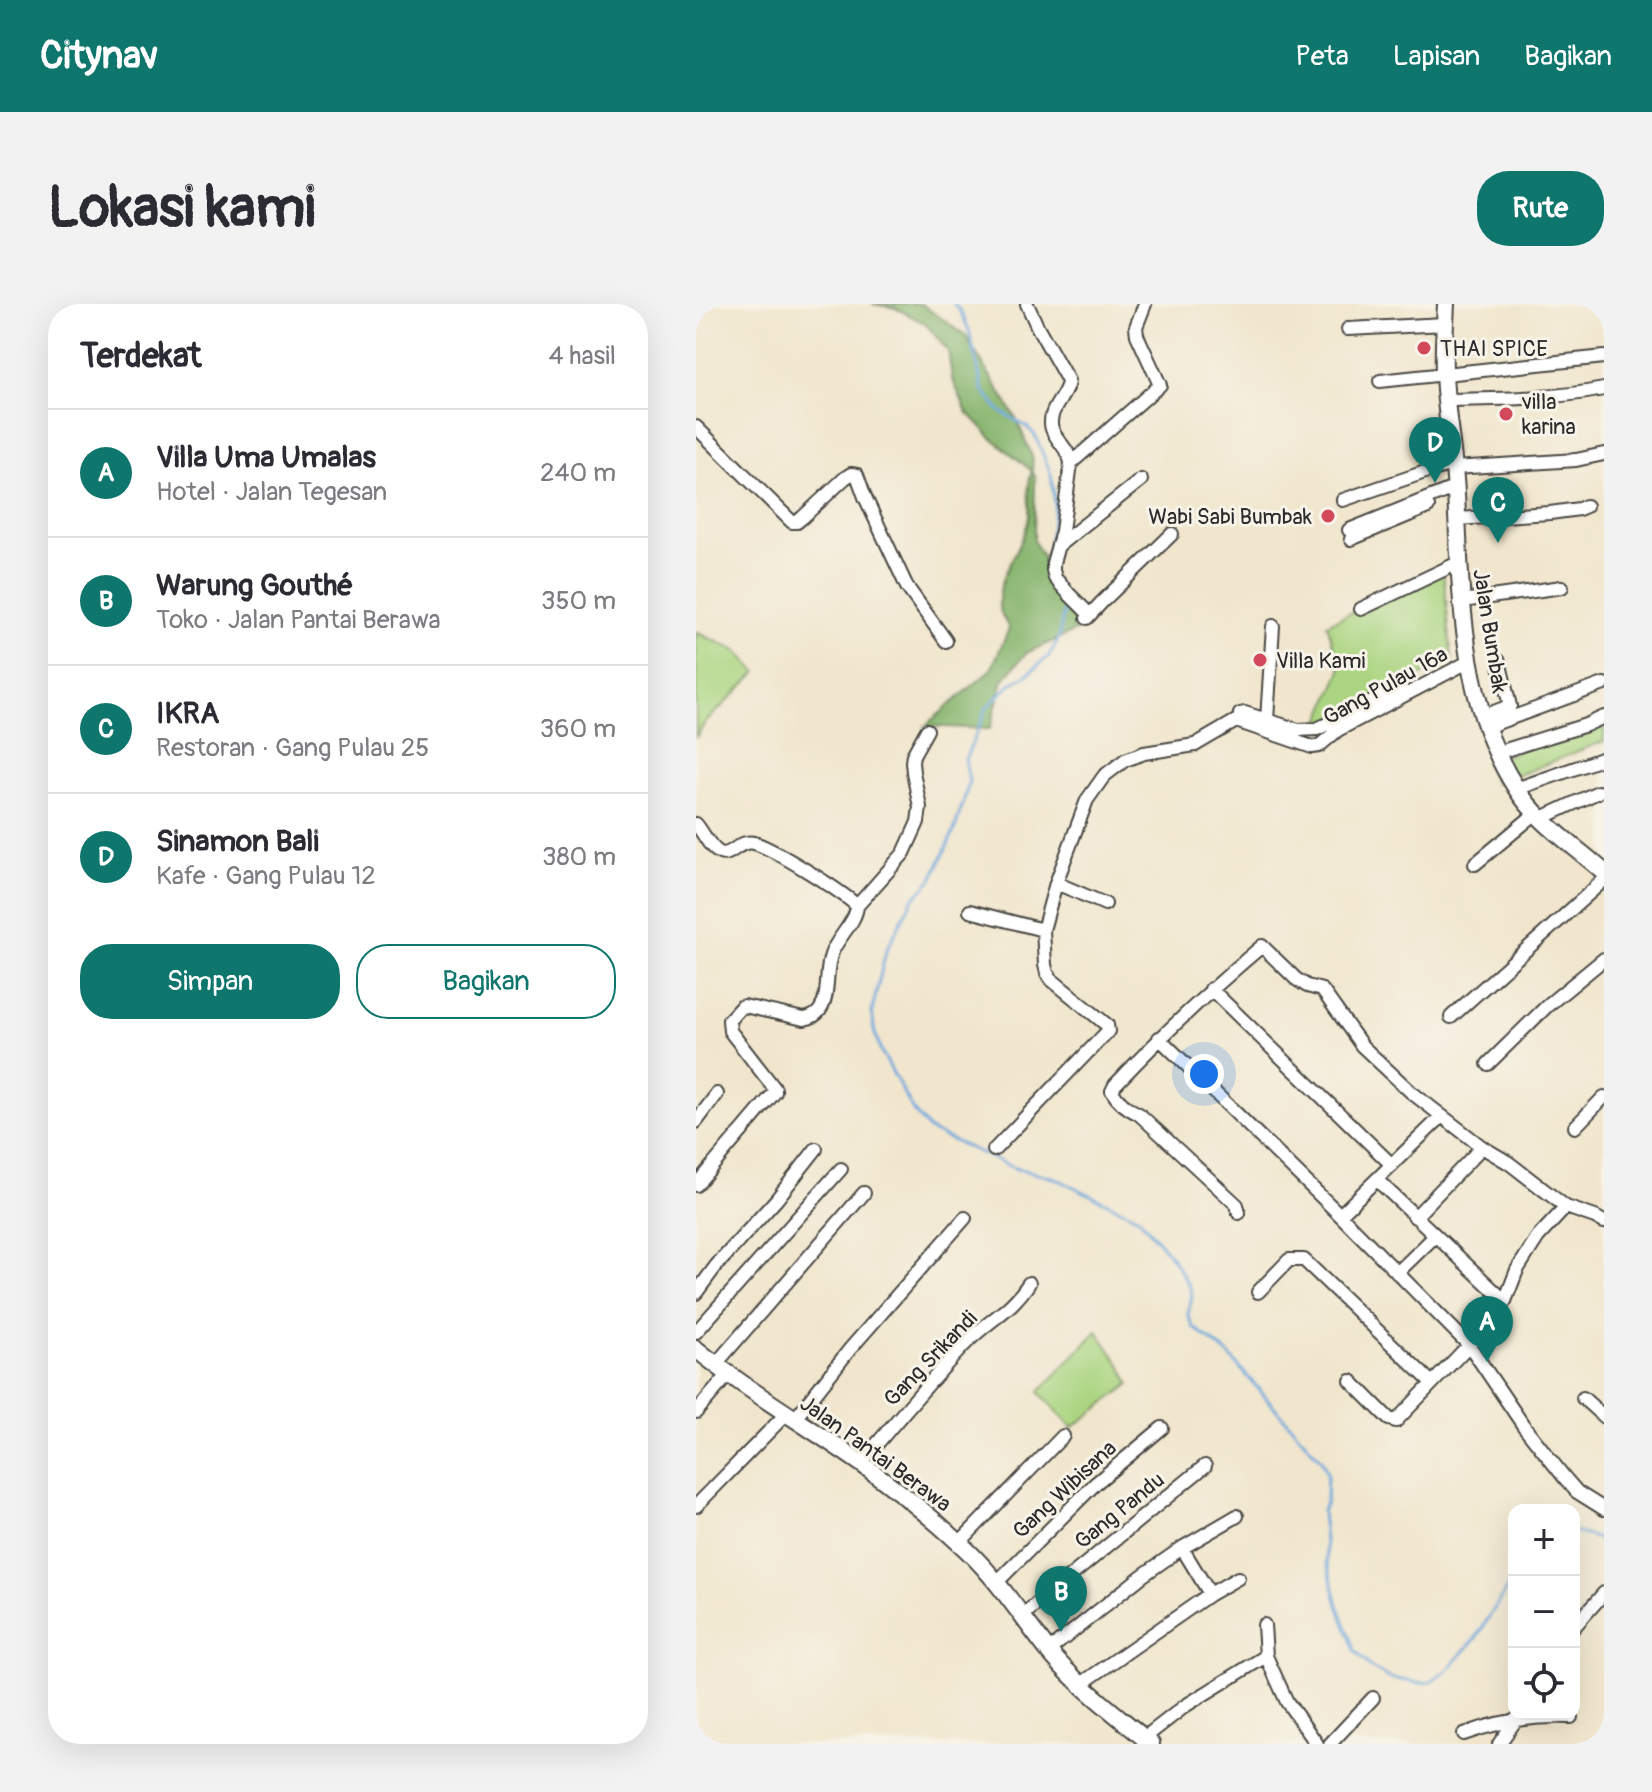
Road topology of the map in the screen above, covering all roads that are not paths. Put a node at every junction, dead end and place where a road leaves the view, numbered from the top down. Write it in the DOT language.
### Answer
graph roads {
  1 [pos="1027,304"];
  2 [pos="1145,304"];
  3 [pos="1446,304"];
  4 [pos="1445,324"];
  5 [pos="1348,329"];
  6 [pos="1604,357"];
  7 [pos="1444,374"];
  8 [pos="1380,381"];
  9 [pos="1604,389"];
  10 [pos="1446,400"];
  11 [pos="696,427"];
  12 [pos="1604,454"];
  13 [pos="1071,463"];
  14 [pos="1454,466"];
  15 [pos="1141,480"];
  16 [pos="1456,491"];
  17 [pos="1343,500"];
  18 [pos="1586,506"];
  19 [pos="1457,519"];
  20 [pos="1172,534"];
  21 [pos="1350,535"];
  22 [pos="1059,545"];
  23 [pos="1458,563"];
  24 [pos="1562,587"];
  25 [pos="1462,601"];
  26 [pos="1361,609"];
  27 [pos="1273,626"];
  28 [pos="946,641"];
  29 [pos="1469,658"];
  30 [pos="1499,661"];
  31 [pos="1604,684"];
  32 [pos="1240,714"];
  33 [pos="1604,717"];
  34 [pos="1267,720"];
  35 [pos="1485,722"];
  36 [pos="927,730"];
  37 [pos="1496,753"];
  38 [pos="1604,758"];
  39 [pos="1516,789"];
  40 [pos="1598,792"];
  41 [pos="1538,816"];
  42 [pos="696,824"];
  43 [pos="1475,864"];
  44 [pos="1604,872"];
  45 [pos="1604,880"];
  46 [pos="1056,883"];
  47 [pos="1105,904"];
  48 [pos="857,906"];
  49 [pos="970,911"];
  50 [pos="1043,930"];
  51 [pos="1604,959"];
  52 [pos="1211,989"];
  53 [pos="1451,1017"];
  54 [pos="1159,1038"];
  55 [pos="1488,1064"];
  56 [pos="717,1094"];
  57 [pos="1604,1097"];
  58 [pos="1442,1116"];
  59 [pos="696,1122"];
  60 [pos="1575,1127"];
  61 [pos="1482,1147"];
  62 [pos="816,1149"];
  63 [pos="994,1150"];
  64 [pos="1392,1165"];
  65 [pos="841,1169"];
  66 [pos="1377,1180"];
  67 [pos="696,1185"];
  68 [pos="864,1193"];
  69 [pos="1566,1207"];
  70 [pos="1239,1213"];
  71 [pos="1340,1215"];
  72 [pos="1415,1217"];
  73 [pos="965,1218"];
  74 [pos="1604,1222"];
  75 [pos="1435,1236"];
  76 [pos="1397,1273"];
  77 [pos="1029,1283"];
  78 [pos="1258,1292"];
  79 [pos="696,1293"];
  80 [pos="1505,1301"];
  81 [pos="696,1332"];
  82 [pos="1469,1345"];
  83 [pos="696,1349"];
  84 [pos="722,1370"];
  85 [pos="1351,1381"];
  86 [pos="1432,1383"];
  87 [pos="1583,1398"];
  88 [pos="696,1412"];
  89 [pos="790,1417"];
  90 [pos="1604,1417"];
  91 [pos="1162,1428"];
  92 [pos="1063,1436"];
  93 [pos="861,1463"];
  94 [pos="1205,1466"];
  95 [pos="696,1506"];
  96 [pos="1604,1509"];
  97 [pos="1237,1516"];
  98 [pos="960,1542"];
  99 [pos="1182,1548"];
  100 [pos="1238,1578"];
  101 [pos="996,1583"];
  102 [pos="1604,1593"];
  103 [pos="1210,1594"];
  104 [pos="1023,1615"];
  105 [pos="1580,1620"];
  106 [pos="1264,1625"];
  107 [pos="1048,1651"];
  108 [pos="1266,1656"];
  109 [pos="1081,1684"];
  110 [pos="1373,1698"];
  111 [pos="1508,1720"];
  112 [pos="1516,1720"];
  113 [pos="1464,1734"];
  114 [pos="1147,1741"];
  115 [pos="1317,1744"];
  116 [pos="1330,1744"];
  117 [pos="1499,1744"];
  1 -- 13 [label="street"];
  2 -- 13 [label="street"];
  3 -- 4 [label="street, Jalan Bumbak"];
  4 -- 5 [label="street"];
  4 -- 7 [label="street, Jalan Bumbak"];
  6 -- 7 [label="street"];
  7 -- 8 [label="street"];
  7 -- 10 [label="street, Jalan Bumbak"];
  9 -- 10 [label="street"];
  10 -- 14 [label="street, Jalan Bumbak"];
  11 -- 28 [label="street"];
  12 -- 14 [label="street"];
  13 -- 22 [label="street"];
  14 -- 16 [label="street, Jalan Bumbak"];
  14 -- 17 [label="street"];
  15 -- 22 [label="street"];
  16 -- 19 [label="street, Jalan Bumbak"];
  16 -- 21 [label="street"];
  18 -- 19 [label="street"];
  19 -- 23 [label="street, Jalan Bumbak"];
  20 -- 22 [label="street"];
  23 -- 25 [label="street, Jalan Bumbak"];
  23 -- 26 [label="street"];
  24 -- 25 [label="street"];
  25 -- 29 [label="street, Jalan Bumbak"];
  27 -- 34 [label="street"];
  29 -- 34 [label="street"];
  29 -- 35 [label="street, Jalan Bumbak"];
  29 -- 46 [label="street, Gang Pulau 16a"];
  30 -- 35 [label="street"];
  31 -- 35 [label="street"];
  32 -- 34 [label="street"];
  33 -- 37 [label="street"];
  35 -- 37 [label="street, Jalan Bumbak"];
  36 -- 48 [label="street"];
  37 -- 39 [label="street, Jalan Bumbak"];
  38 -- 39 [label="street"];
  39 -- 41 [label="street, Jalan Bumbak"];
  40 -- 41 [label="street"];
  41 -- 43 [label="street"];
  41 -- 44 [label="street, Jalan Bumbak"];
  42 -- 48 [label="street"];
  45 -- 53 [label="street"];
  46 -- 47 [label="street"];
  46 -- 50 [label="street, Gang Pulau 16a"];
  48 -- 67 [label="street"];
  49 -- 50 [label="street"];
  50 -- 63 [label="street"];
  51 -- 55 [label="street"];
  52 -- 54 [label="street"];
  52 -- 58 [label="street"];
  52 -- 64 [label="street"];
  54 -- 70 [label="street"];
  54 -- 71 [label="street"];
  56 -- 59 [label="street"];
  57 -- 60 [label="street"];
  58 -- 61 [label="street"];
  58 -- 64 [label="street"];
  61 -- 69 [label="street"];
  61 -- 72 [label="street"];
  62 -- 79 [label="street"];
  64 -- 66 [label="street"];
  65 -- 81 [label="street"];
  66 -- 71 [label="street"];
  66 -- 72 [label="street"];
  68 -- 84 [label="street"];
  69 -- 74 [label="street"];
  69 -- 80 [label="street"];
  71 -- 76 [label="street"];
  72 -- 75 [label="street"];
  73 -- 89 [label="street"];
  75 -- 76 [label="street"];
  75 -- 80 [label="street"];
  76 -- 82 [label="street"];
  77 -- 93 [label="street, Gang Srikandi"];
  78 -- 86 [label="street"];
  80 -- 82 [label="street"];
  82 -- 86 [label="street"];
  82 -- 96 [label="street"];
  83 -- 84 [label="street, Jalan Pantai Berawa"];
  84 -- 88 [label="street"];
  84 -- 89 [label="street, Jalan Pantai Berawa"];
  85 -- 86 [label="street"];
  87 -- 90 [label="street"];
  89 -- 93 [label="street, Jalan Pantai Berawa"];
  89 -- 95 [label="street"];
  91 -- 101 [label="street, Gang Wibisana"];
  92 -- 98 [label="street"];
  93 -- 98 [label="street, Jalan Pantai Berawa"];
  94 -- 104 [label="street, Gang Pandu"];
  97 -- 99 [label="street"];
  98 -- 101 [label="street, Jalan Pantai Berawa"];
  99 -- 103 [label="street"];
  99 -- 107 [label="street"];
  100 -- 103 [label="street"];
  101 -- 104 [label="street, Jalan Pantai Berawa"];
  102 -- 105 [label="street"];
  103 -- 109 [label="street"];
  104 -- 107 [label="street, Jalan Pantai Berawa"];
  106 -- 108 [label="street"];
  107 -- 109 [label="street, Jalan Pantai Berawa"];
  108 -- 114 [label="street"];
  108 -- 115 [label="street"];
  109 -- 114 [label="street, Jalan Pantai Berawa"];
  110 -- 116 [label="street"];
  111 -- 113 [label="street"];
  112 -- 117 [label="street"];
}
